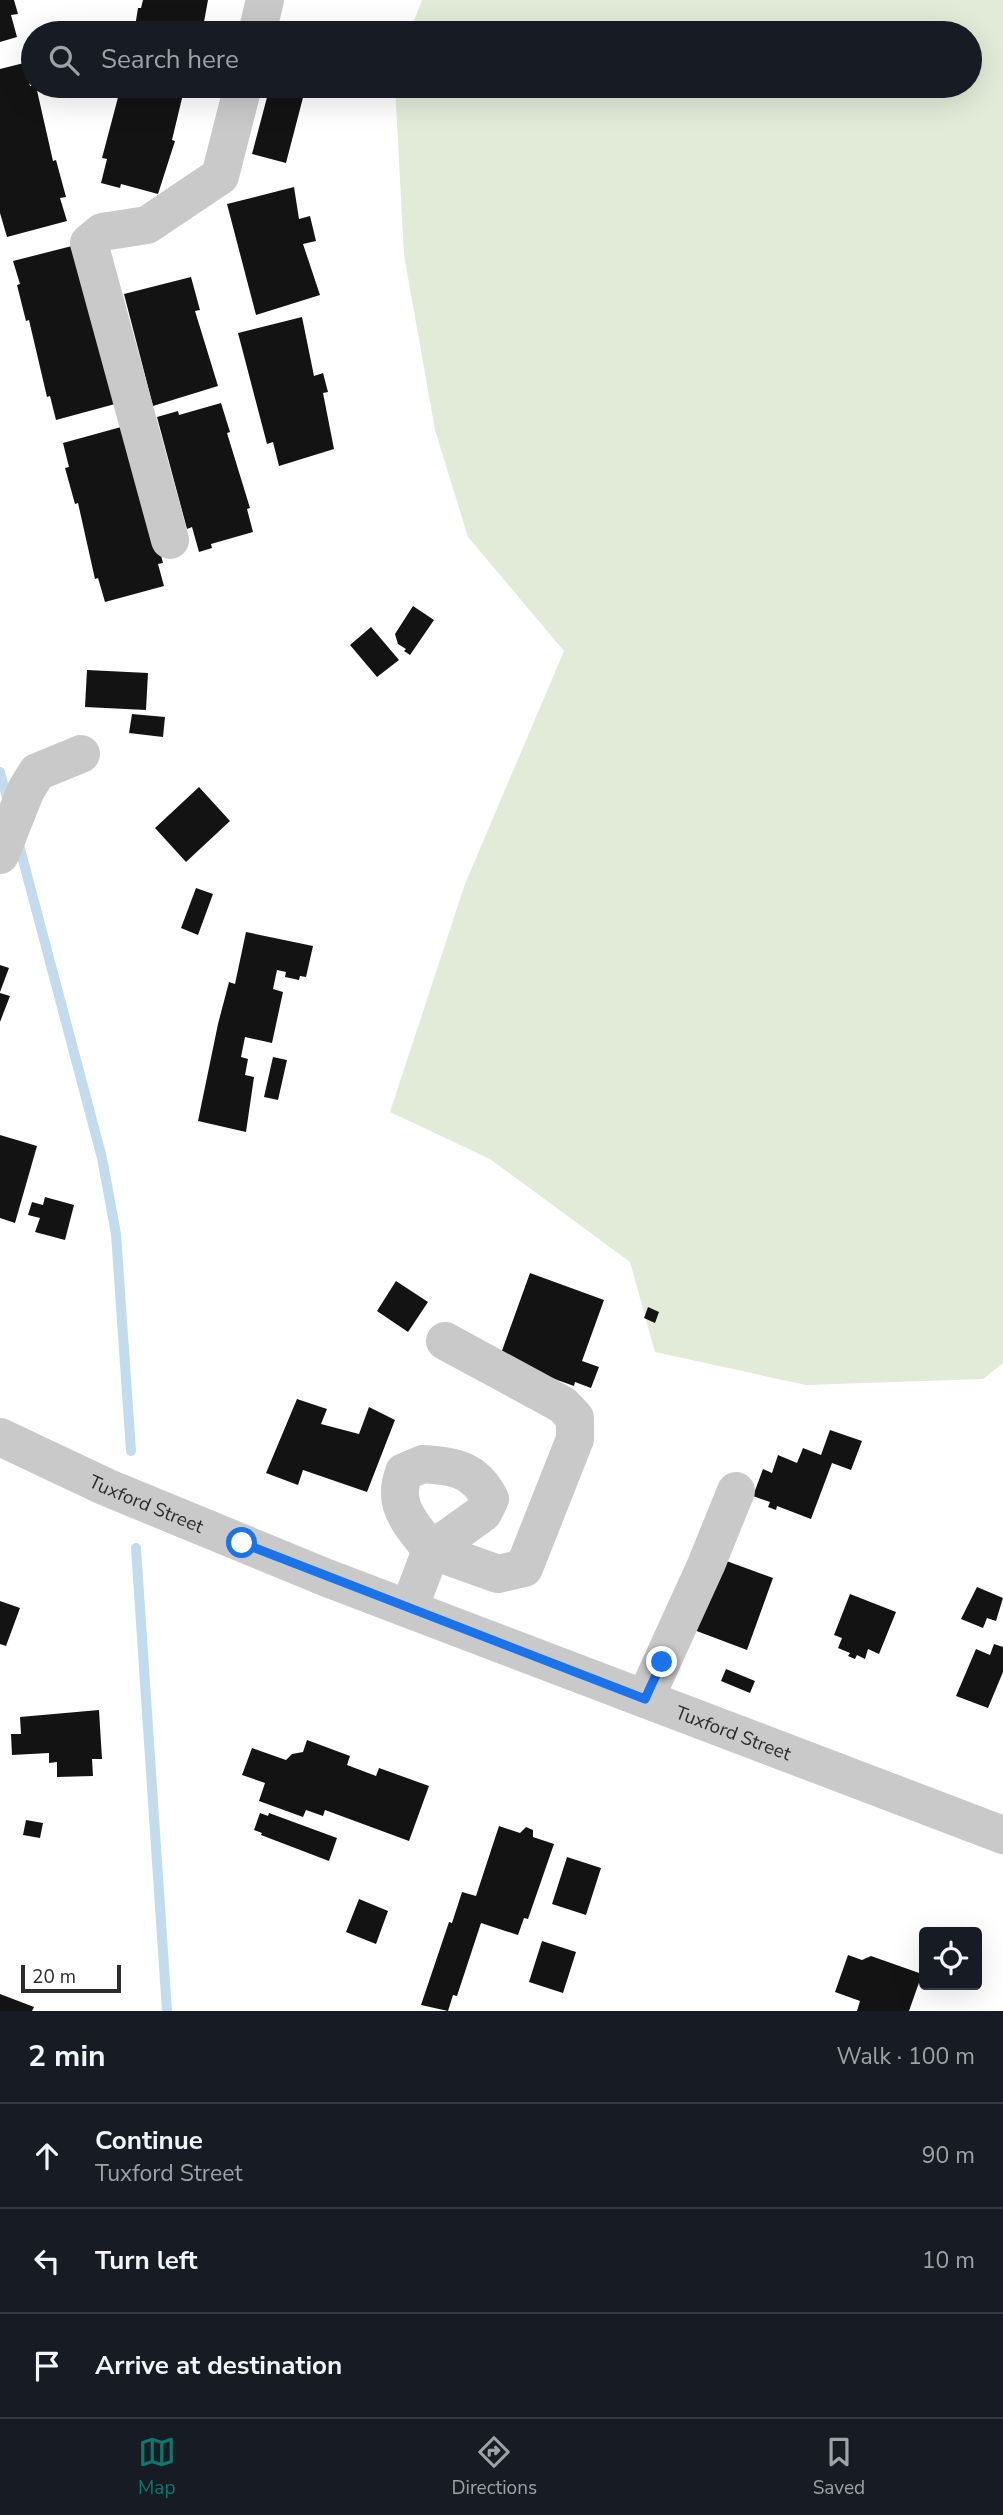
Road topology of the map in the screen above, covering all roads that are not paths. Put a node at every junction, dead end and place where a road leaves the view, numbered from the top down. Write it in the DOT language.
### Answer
graph roads {
  1 [pos="265,0"];
  2 [pos="260,21"];
  3 [pos="240,98"];
  4 [pos="170,540"];
  5 [pos="81,754"];
  6 [pos="0,855"];
  7 [pos="445,1341"];
  8 [pos="0,1437"];
  9 [pos="736,1491"];
  10 [pos="409,1609"];
  11 [pos="645,1699"];
  12 [pos="1003,1835"];
  1 -- 2 [label="street"];
  3 -- 4 [label="street"];
  5 -- 6 [label="street"];
  7 -- 10 [label="street"];
  8 -- 10 [label="street, Tuxford Street"];
  9 -- 11 [label="street"];
  10 -- 11 [label="street, Tuxford Street"];
  11 -- 12 [label="street, Tuxford Street"];
}
